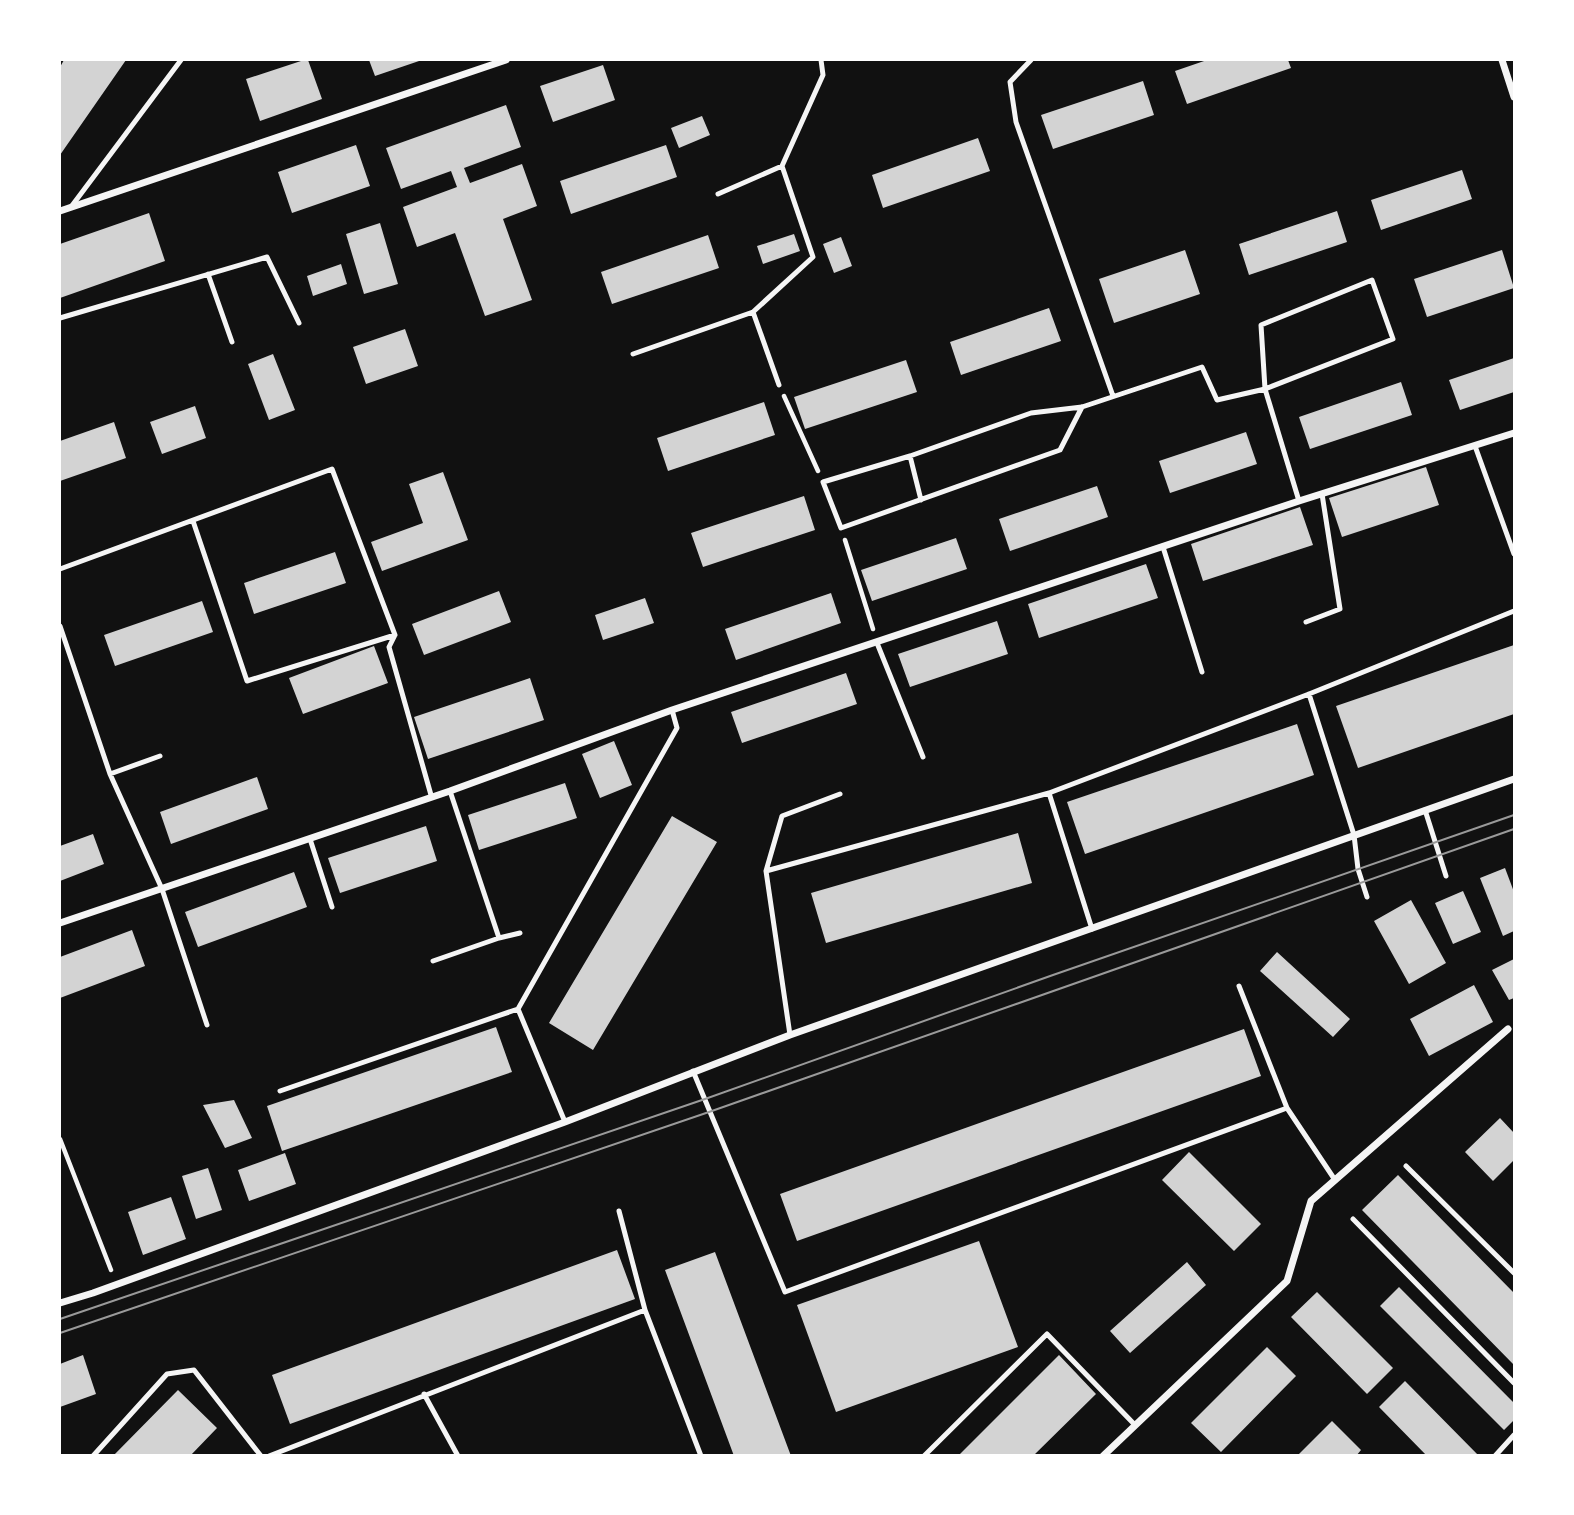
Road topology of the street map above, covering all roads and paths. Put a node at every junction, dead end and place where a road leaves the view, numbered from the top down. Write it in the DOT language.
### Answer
graph roads {
  1 [pos="181,60"];
  2 [pos="506,60"];
  3 [pos="821,60"];
  4 [pos="1031,60"];
  5 [pos="1502,60"];
  6 [pos="1514,97"];
  7 [pos="782,166"];
  8 [pos="718,194"];
  9 [pos="71,208"];
  10 [pos="60,212"];
  11 [pos="208,274"];
  12 [pos="753,312"];
  13 [pos="60,318"];
  14 [pos="299,323"];
  15 [pos="232,342"];
  16 [pos="633,354"];
  17 [pos="779,385"];
  18 [pos="1265,389"];
  19 [pos="1113,396"];
  20 [pos="1082,407"];
  21 [pos="1514,433"];
  22 [pos="1475,446"];
  23 [pos="910,456"];
  24 [pos="823,482"];
  25 [pos="1322,494"];
  26 [pos="921,500"];
  27 [pos="1299,501"];
  28 [pos="193,521"];
  29 [pos="841,528"];
  30 [pos="1163,547"];
  31 [pos="1514,554"];
  32 [pos="60,569"];
  33 [pos="1514,611"];
  34 [pos="1306,622"];
  35 [pos="60,626"];
  36 [pos="395,635"];
  37 [pos="877,643"];
  38 [pos="1202,672"];
  39 [pos="1309,694"];
  40 [pos="672,710"];
  41 [pos="160,756"];
  42 [pos="923,757"];
  43 [pos="110,774"];
  44 [pos="1514,779"];
  45 [pos="450,791"];
  46 [pos="1049,793"];
  47 [pos="840,794"];
  48 [pos="431,796"];
  49 [pos="1425,810"];
  50 [pos="1354,835"];
  51 [pos="310,839"];
  52 [pos="766,872"];
  53 [pos="1446,876"];
  54 [pos="162,890"];
  55 [pos="1367,897"];
  56 [pos="332,907"];
  57 [pos="60,923"];
  58 [pos="1092,929"];
  59 [pos="520,933"];
  60 [pos="499,938"];
  61 [pos="433,961"];
  62 [pos="1239,986"];
  63 [pos="518,1009"];
  64 [pos="208,1025"];
  65 [pos="1508,1030"];
  66 [pos="790,1035"];
  67 [pos="693,1072"];
  68 [pos="280,1091"];
  69 [pos="1287,1108"];
  70 [pos="565,1122"];
  71 [pos="60,1139"];
  72 [pos="1406,1166"];
  73 [pos="1335,1180"];
  74 [pos="619,1211"];
  75 [pos="1353,1219"];
  76 [pos="1514,1273"];
  77 [pos="117,1284"];
  78 [pos="60,1303"];
  79 [pos="645,1310"];
  80 [pos="1514,1383"];
  81 [pos="424,1394"];
  82 [pos="1135,1425"];
  83 [pos="1514,1435"];
  84 [pos="93,1455"];
  85 [pos="261,1455"];
  86 [pos="269,1455"];
  87 [pos="458,1455"];
  88 [pos="701,1455"];
  89 [pos="924,1455"];
  90 [pos="1103,1455"];
  91 [pos="1495,1455"];
  1 -- 9 [label="lane"];
  2 -- 9 [label="street"];
  3 -- 7 [label="lane"];
  4 -- 19 [label="lane"];
  5 -- 6 [label="street"];
  7 -- 8 [label="lane"];
  7 -- 12 [label="lane"];
  9 -- 10 [label="street"];
  11 -- 13 [label="lane"];
  11 -- 14 [label="lane"];
  11 -- 15 [label="lane"];
  12 -- 16 [label="lane"];
  12 -- 17 [label="lane"];
  17 -- 24 [label="path"];
  18 -- 18 [label="lane"];
  18 -- 19 [label="lane"];
  18 -- 27 [label="lane"];
  19 -- 20 [label="lane"];
  20 -- 23 [label="lane"];
  20 -- 26 [label="lane"];
  21 -- 22 [label="street"];
  22 -- 25 [label="street"];
  22 -- 31 [label="lane"];
  23 -- 24 [label="lane"];
  23 -- 26 [label="lane"];
  24 -- 29 [label="lane"];
  25 -- 27 [label="street"];
  25 -- 34 [label="lane"];
  26 -- 29 [label="lane"];
  27 -- 30 [label="street"];
  28 -- 32 [label="lane"];
  28 -- 36 [label="lane"];
  28 -- 36 [label="lane"];
  29 -- 37 [label="path"];
  30 -- 37 [label="street"];
  30 -- 38 [label="lane"];
  33 -- 39 [label="lane"];
  35 -- 43 [label="lane"];
  36 -- 48 [label="lane"];
  37 -- 40 [label="street"];
  37 -- 42 [label="lane"];
  39 -- 46 [label="lane"];
  39 -- 50 [label="lane"];
  40 -- 45 [label="street"];
  40 -- 63 [label="lane"];
  41 -- 43 [label="lane"];
  43 -- 54 [label="lane"];
  44 -- 49 [label="street"];
  45 -- 48 [label="street"];
  45 -- 60 [label="lane"];
  46 -- 52 [label="lane"];
  46 -- 58 [label="lane"];
  47 -- 52 [label="lane"];
  48 -- 51 [label="street"];
  49 -- 50 [label="street"];
  49 -- 53 [label="lane"];
  50 -- 55 [label="lane"];
  50 -- 58 [label="street"];
  51 -- 54 [label="street"];
  51 -- 56 [label="lane"];
  52 -- 66 [label="lane"];
  54 -- 57 [label="street"];
  54 -- 64 [label="lane"];
  58 -- 66 [label="street"];
  59 -- 60 [label="lane"];
  60 -- 61 [label="lane"];
  62 -- 69 [label="lane"];
  63 -- 68 [label="lane"];
  63 -- 70 [label="lane"];
  65 -- 73 [label="street"];
  66 -- 67 [label="street"];
  67 -- 69 [label="lane"];
  67 -- 70 [label="street"];
  69 -- 73 [label="lane"];
  70 -- 77 [label="street"];
  71 -- 77 [label="path"];
  72 -- 76 [label="lane"];
  73 -- 82 [label="street"];
  74 -- 79 [label="lane"];
  75 -- 80 [label="lane"];
  77 -- 78 [label="street"];
  79 -- 81 [label="lane"];
  79 -- 88 [label="lane"];
  81 -- 86 [label="lane"];
  81 -- 87 [label="lane"];
  82 -- 89 [label="lane"];
  82 -- 90 [label="street"];
  83 -- 91 [label="lane"];
  84 -- 85 [label="lane"];
}
